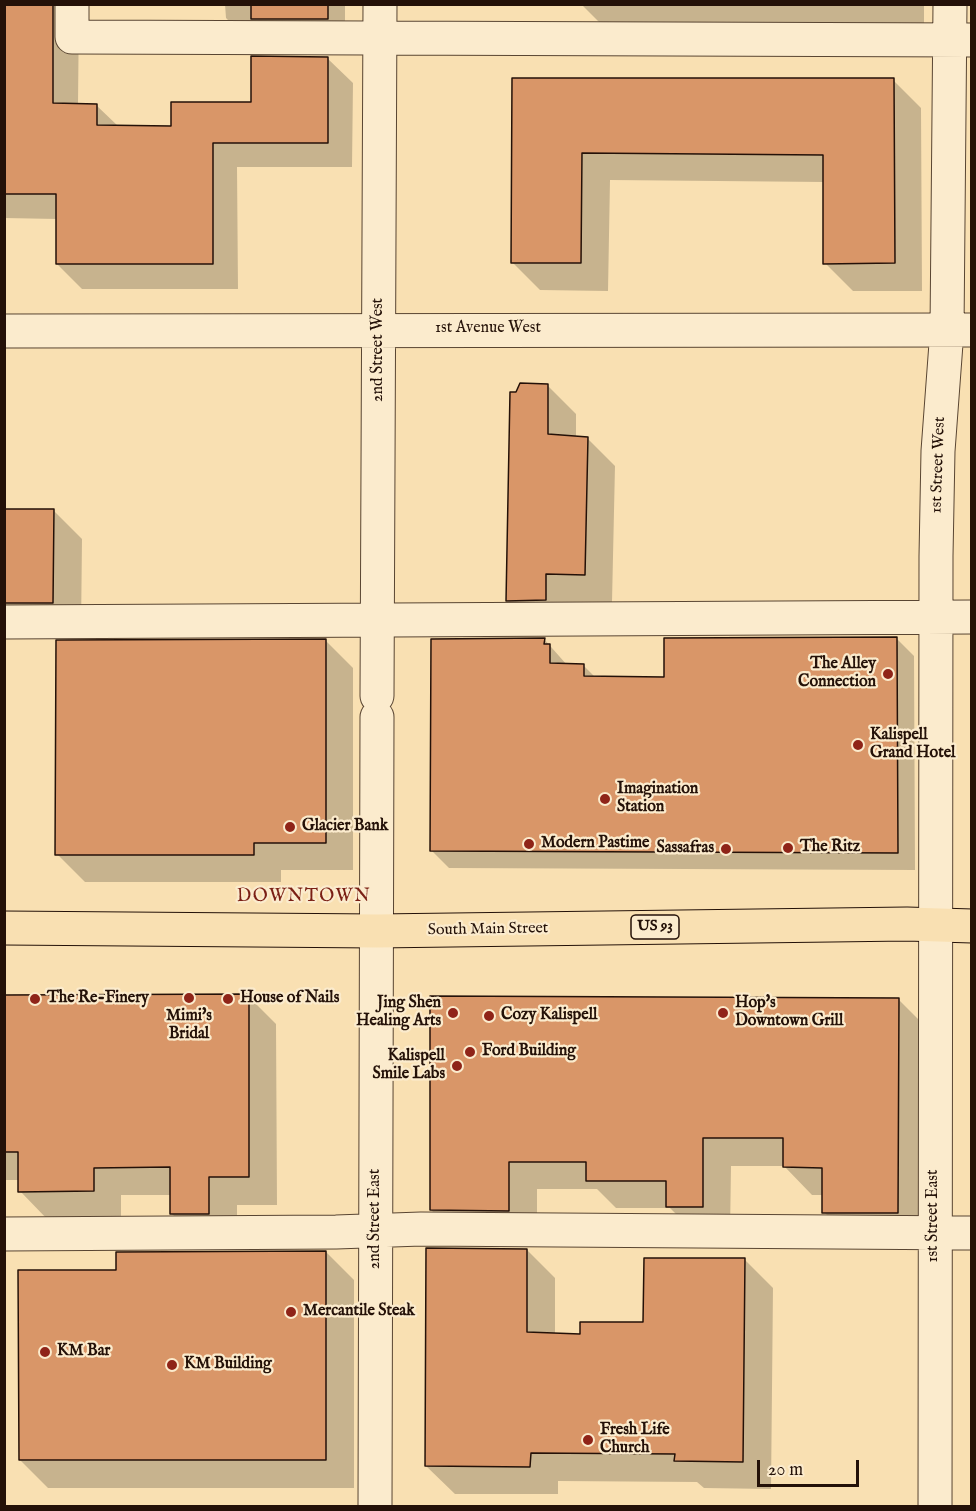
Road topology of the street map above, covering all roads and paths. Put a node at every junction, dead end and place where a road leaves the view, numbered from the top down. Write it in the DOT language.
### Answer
graph roads {
  1 [pos="72,4"];
  2 [pos="380,4"];
  3 [pos="950,4"];
  4 [pos="379,39"];
  5 [pos="961,40"];
  6 [pos="378,329"];
  7 [pos="959,330"];
  8 [pos="4,331"];
  9 [pos="935,617"];
  10 [pos="972,617"];
  11 [pos="377,620"];
  12 [pos="4,622"];
  13 [pos="934,925"];
  14 [pos="972,926"];
  15 [pos="4,928"];
  16 [pos="377,931"];
  17 [pos="376,1231"];
  18 [pos="972,1233"];
  19 [pos="4,1234"];
  20 [pos="934,1234"];
  21 [pos="375,1506"];
  22 [pos="935,1506"];
  1 -- 4 [label="street"];
  2 -- 4 [label="street, 2nd Street West"];
  3 -- 5 [label="street, 1st Street West"];
  4 -- 5 [label="street"];
  4 -- 6 [label="street, 2nd Street West"];
  5 -- 7 [label="street, 1st Street West"];
  6 -- 7 [label="street, 1st Avenue West"];
  6 -- 8 [label="street, 1st Avenue West"];
  6 -- 11 [label="street, 2nd Street West"];
  7 -- 9 [label="street, 1st Street West"];
  9 -- 10 [label="street"];
  9 -- 11 [label="street"];
  9 -- 13 [label="street, 1st Street West"];
  11 -- 12 [label="street"];
  11 -- 16 [label="street, 2nd Street West"];
  13 -- 14 [label="main road, South Main Street / US 93"];
  13 -- 16 [label="main road, South Main Street / US 93"];
  13 -- 20 [label="street, 1st Street East"];
  15 -- 16 [label="main road, South Main Street / US 93"];
  16 -- 17 [label="street, 2nd Street East"];
  17 -- 19 [label="street"];
  17 -- 20 [label="street"];
  17 -- 21 [label="street, 2nd Street East"];
  18 -- 20 [label="street"];
  20 -- 22 [label="street, 1st Street East"];
}
